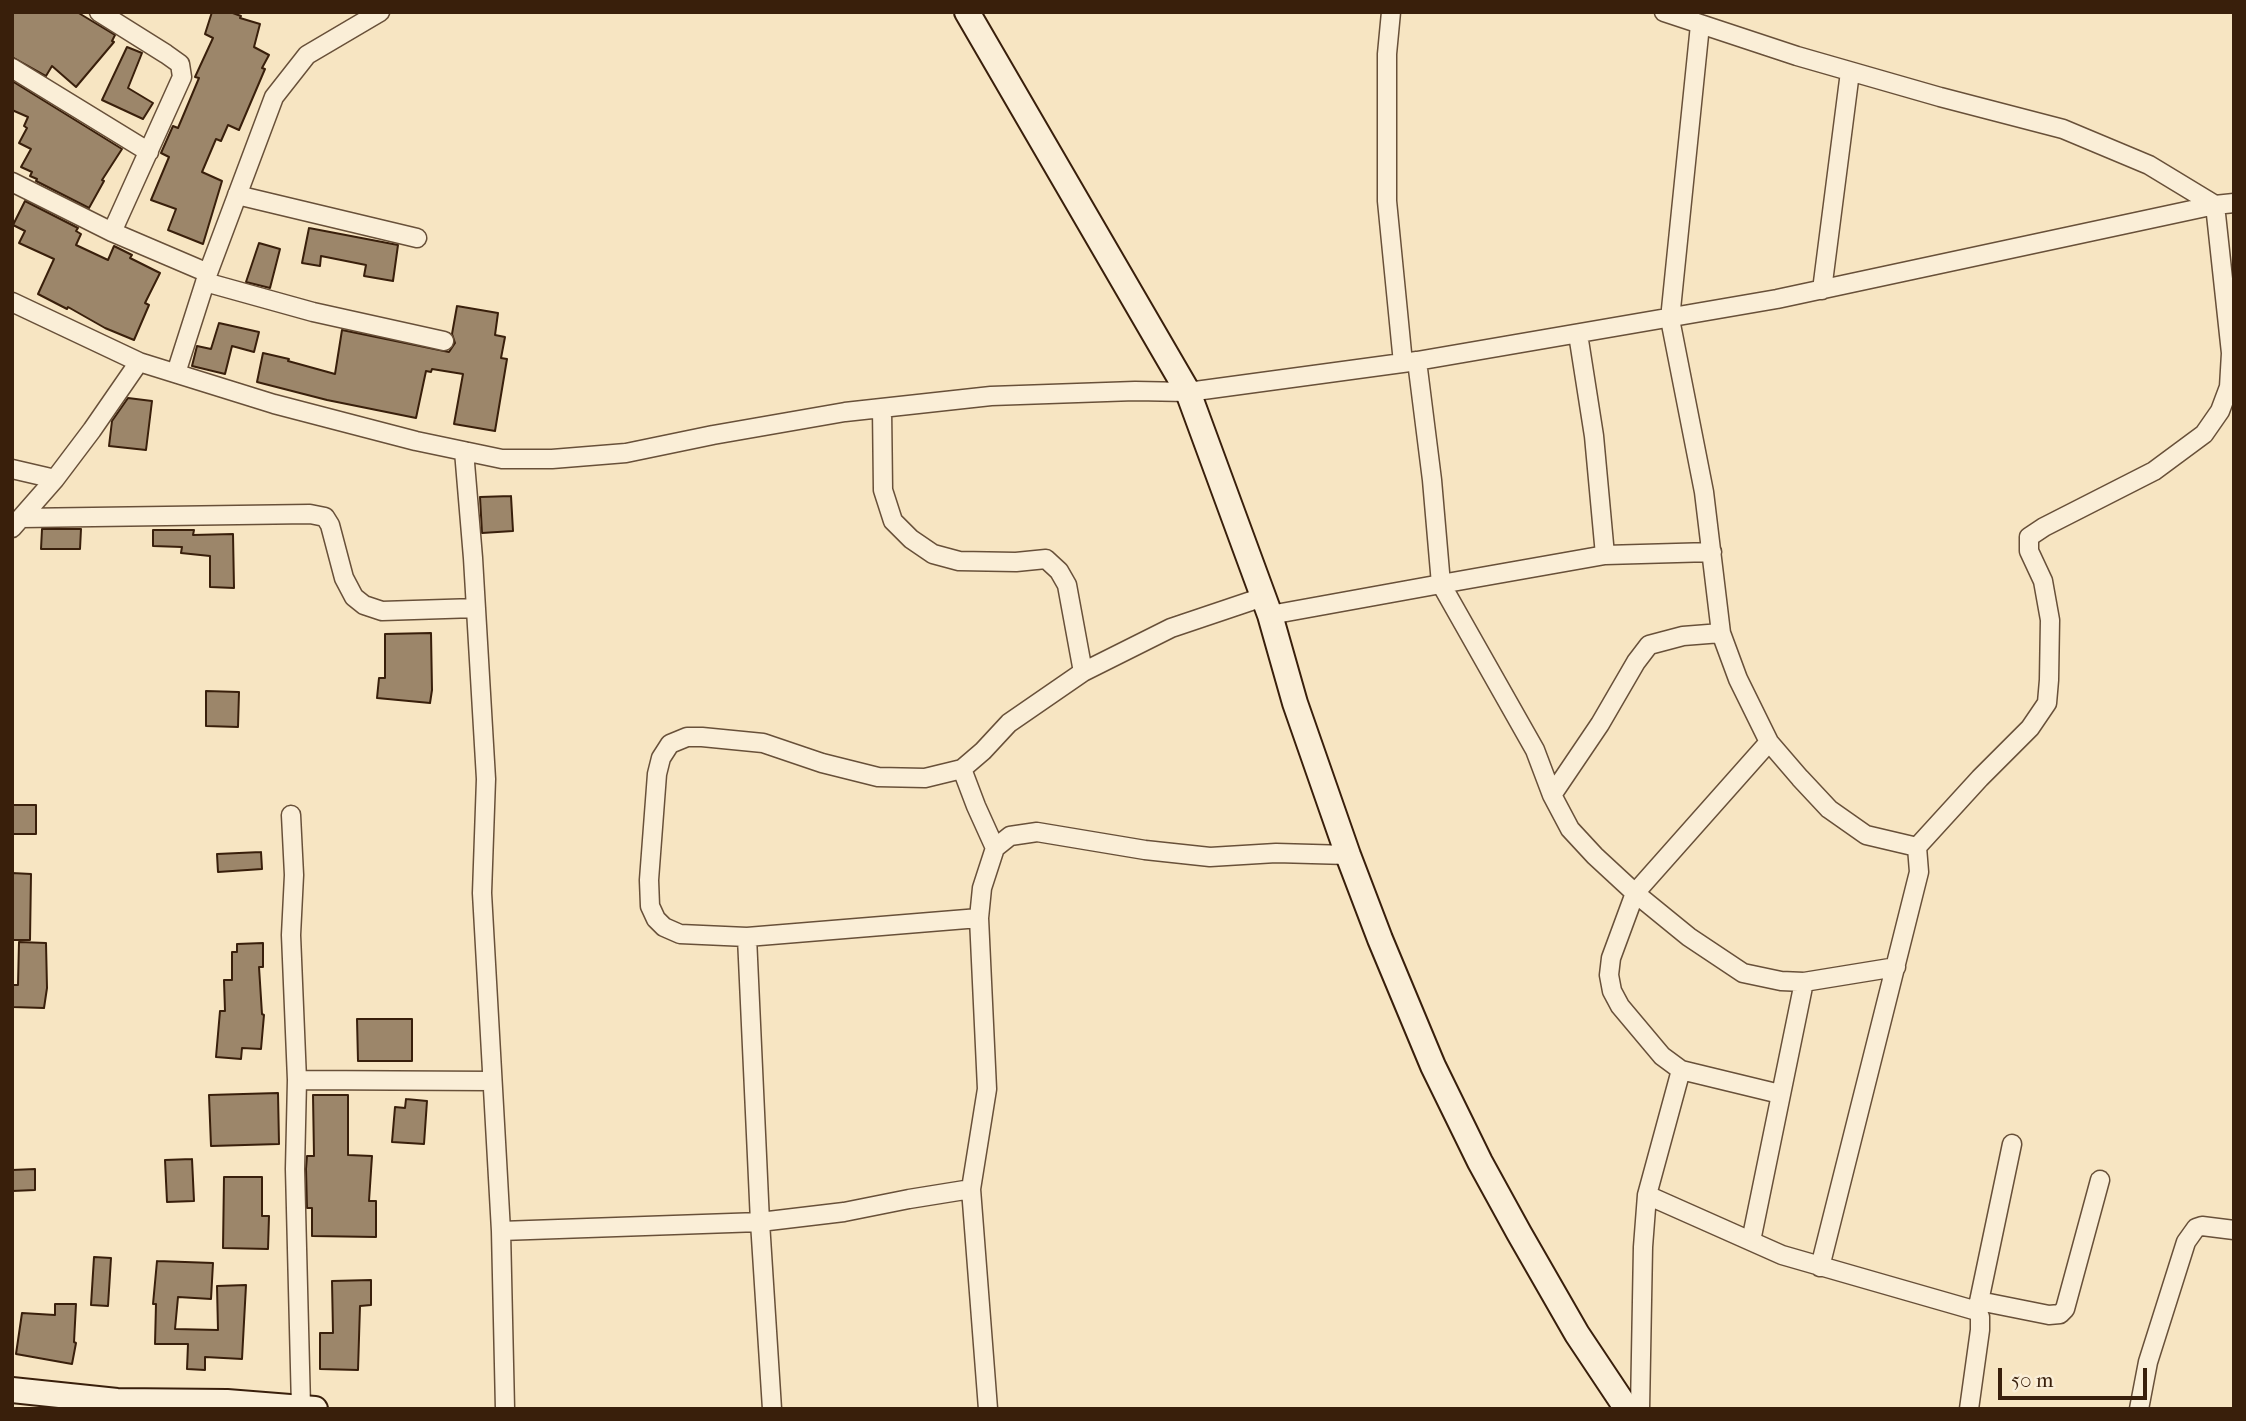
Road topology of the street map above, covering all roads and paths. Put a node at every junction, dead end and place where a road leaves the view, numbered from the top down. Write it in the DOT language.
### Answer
graph roads {
  1 [pos="99,12"];
  2 [pos="380,12"];
  3 [pos="967,12"];
  4 [pos="1391,12"];
  5 [pos="1672,14"];
  6 [pos="1700,25"];
  7 [pos="12,68"];
  8 [pos="1850,72"];
  9 [pos="149,152"];
  10 [pos="12,182"];
  11 [pos="237,195"];
  12 [pos="2234,203"];
  13 [pos="2215,205"];
  14 [pos="112,232"];
  15 [pos="416,238"];
  16 [pos="206,277"];
  17 [pos="1822,290"];
  18 [pos="12,302"];
  19 [pos="1670,319"];
  20 [pos="1578,334"];
  21 [pos="444,341"];
  22 [pos="139,362"];
  23 [pos="1410,362"];
  24 [pos="176,373"];
  25 [pos="1188,392"];
  26 [pos="882,408"];
  27 [pos="464,451"];
  28 [pos="12,469"];
  29 [pos="55,478"];
  30 [pos="17,523"];
  31 [pos="1712,552"];
  32 [pos="1605,555"];
  33 [pos="1441,584"];
  34 [pos="1266,606"];
  35 [pos="476,608"];
  36 [pos="1721,633"];
  37 [pos="1083,671"];
  38 [pos="1769,742"];
  39 [pos="962,769"];
  40 [pos="1552,794"];
  41 [pos="290,815"];
  42 [pos="995,848"];
  43 [pos="1917,848"];
  44 [pos="1348,855"];
  45 [pos="1635,893"];
  46 [pos="979,919"];
  47 [pos="747,937"];
  48 [pos="1896,967"];
  49 [pos="1804,982"];
  50 [pos="1681,1070"];
  51 [pos="297,1080"];
  52 [pos="492,1081"];
  53 [pos="1780,1094"];
  54 [pos="2012,1144"];
  55 [pos="2100,1180"];
  56 [pos="971,1189"];
  57 [pos="1647,1195"];
  58 [pos="760,1222"];
  59 [pos="2234,1230"];
  60 [pos="501,1231"];
  61 [pos="1751,1241"];
  62 [pos="1821,1267"];
  63 [pos="1978,1306"];
  64 [pos="1577,1334"];
  65 [pos="1608,1379"];
  66 [pos="12,1390"];
  67 [pos="52,1401"];
  68 [pos="227,1406"];
  69 [pos="308,1408"];
  70 [pos="505,1409"];
  71 [pos="772,1409"];
  72 [pos="988,1409"];
  73 [pos="1608,1409"];
  74 [pos="1628,1409"];
  75 [pos="1640,1409"];
  76 [pos="1969,1409"];
  77 [pos="2139,1409"];
  1 -- 9 [label="street"];
  2 -- 11 [label="street"];
  3 -- 25 [label="street"];
  4 -- 23 [label="street"];
  5 -- 6 [label="street"];
  6 -- 8 [label="street"];
  6 -- 19 [label="street"];
  7 -- 9 [label="street"];
  8 -- 13 [label="street"];
  8 -- 17 [label="street"];
  9 -- 14 [label="street"];
  10 -- 14 [label="street"];
  11 -- 15 [label="street"];
  11 -- 16 [label="street"];
  12 -- 13 [label="street"];
  13 -- 17 [label="street"];
  13 -- 43 [label="street"];
  14 -- 16 [label="street"];
  16 -- 21 [label="street"];
  16 -- 24 [label="street"];
  17 -- 19 [label="street"];
  18 -- 22 [label="street"];
  19 -- 20 [label="street"];
  19 -- 31 [label="street"];
  20 -- 23 [label="street"];
  20 -- 32 [label="street"];
  22 -- 24 [label="street"];
  22 -- 29 [label="street"];
  23 -- 25 [label="street"];
  23 -- 33 [label="street"];
  24 -- 27 [label="street"];
  25 -- 26 [label="street"];
  25 -- 34 [label="street"];
  26 -- 27 [label="street"];
  26 -- 37 [label="street"];
  27 -- 35 [label="street"];
  28 -- 29 [label="street"];
  29 -- 30 [label="street"];
  30 -- 35 [label="street"];
  31 -- 32 [label="street"];
  31 -- 36 [label="street"];
  32 -- 33 [label="street"];
  33 -- 34 [label="street"];
  33 -- 40 [label="street"];
  34 -- 37 [label="street"];
  34 -- 44 [label="street"];
  35 -- 52 [label="street"];
  36 -- 38 [label="street"];
  36 -- 40 [label="street"];
  37 -- 39 [label="street"];
  38 -- 43 [label="street"];
  38 -- 45 [label="street"];
  39 -- 42 [label="street"];
  39 -- 47 [label="street"];
  40 -- 45 [label="street"];
  41 -- 51 [label="street"];
  42 -- 44 [label="street"];
  42 -- 46 [label="street"];
  43 -- 48 [label="street"];
  44 -- 64 [label="street"];
  45 -- 49 [label="street"];
  45 -- 50 [label="street"];
  46 -- 47 [label="street"];
  46 -- 56 [label="street"];
  47 -- 58 [label="street"];
  48 -- 49 [label="street"];
  48 -- 62 [label="street"];
  49 -- 53 [label="street"];
  50 -- 53 [label="street"];
  50 -- 57 [label="street"];
  51 -- 52 [label="street"];
  51 -- 69 [label="street"];
  52 -- 60 [label="street"];
  53 -- 61 [label="street"];
  54 -- 63 [label="street"];
  55 -- 63 [label="street"];
  56 -- 58 [label="street"];
  56 -- 72 [label="street"];
  57 -- 61 [label="street"];
  57 -- 75 [label="street"];
  58 -- 60 [label="street"];
  58 -- 71 [label="street"];
  59 -- 77 [label="street"];
  60 -- 70 [label="street"];
  61 -- 62 [label="street"];
  62 -- 63 [label="street"];
  63 -- 76 [label="street"];
  64 -- 65 [label="street"];
  64 -- 73 [label="street"];
  65 -- 74 [label="street"];
  65 -- 75 [label="street"];
  66 -- 67 [label="street"];
  67 -- 68 [label="street"];
  68 -- 69 [label="street"];
}
